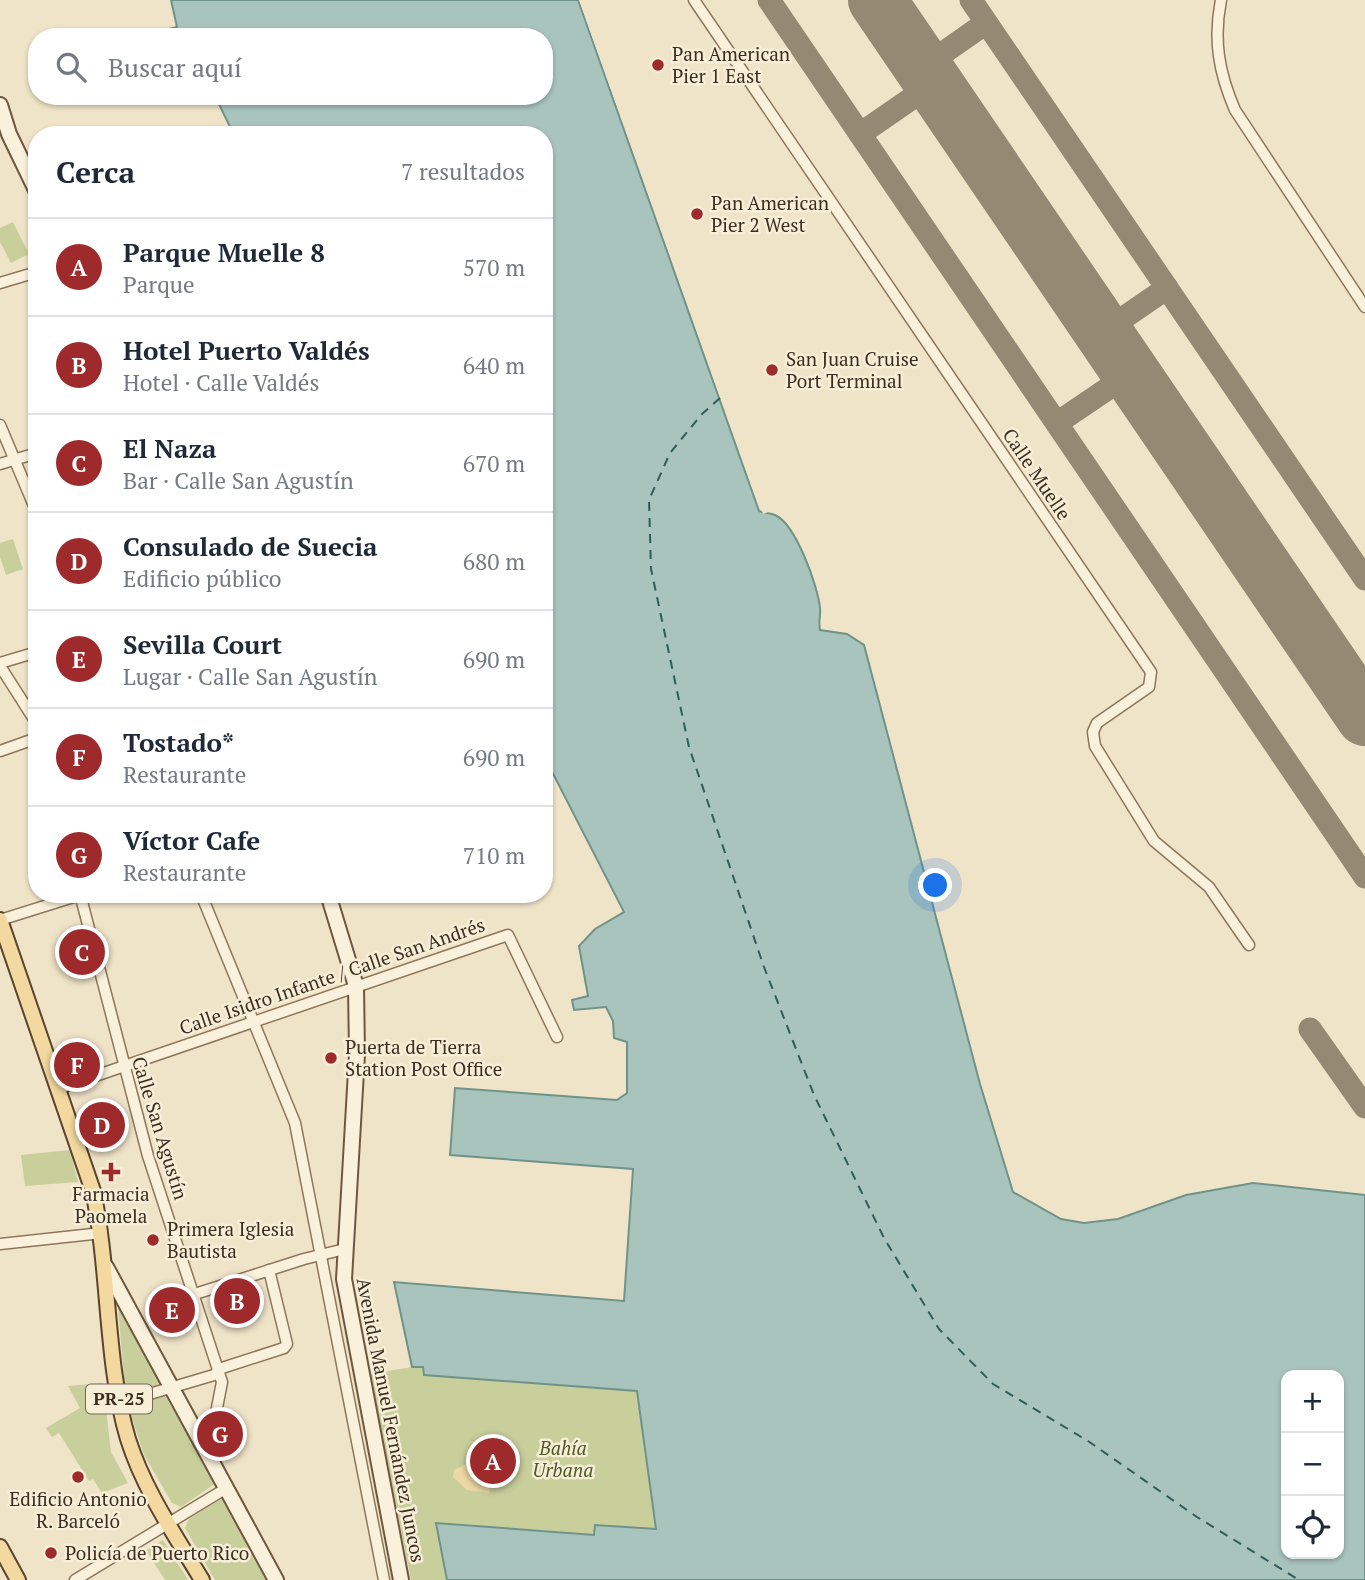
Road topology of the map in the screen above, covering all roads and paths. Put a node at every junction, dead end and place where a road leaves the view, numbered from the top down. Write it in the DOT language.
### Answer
graph roads {
  1 [pos="694,0"];
  2 [pos="1221,0"];
  3 [pos="1,112"];
  4 [pos="28,172"];
  5 [pos="28,275"];
  6 [pos="0,283"];
  7 [pos="1365,307"];
  8 [pos="0,425"];
  9 [pos="28,456"];
  10 [pos="15,460"];
  11 [pos="0,464"];
  12 [pos="28,491"];
  13 [pos="28,655"];
  14 [pos="0,664"];
  15 [pos="28,709"];
  16 [pos="28,741"];
  17 [pos="0,751"];
  18 [pos="55,903"];
  19 [pos="83,903"];
  20 [pos="205,903"];
  21 [pos="331,903"];
  22 [pos="0,920"];
  23 [pos="1249,945"];
  24 [pos="355,986"];
  25 [pos="253,1020"];
  26 [pos="556,1037"];
  27 [pos="123,1067"];
  28 [pos="60,1088"];
  29 [pos="102,1233"];
  30 [pos="0,1244"];
  31 [pos="345,1250"];
  32 [pos="319,1255"];
  33 [pos="106,1267"];
  34 [pos="269,1270"];
  35 [pos="195,1294"];
  36 [pos="218,1371"];
  37 [pos="170,1388"];
  38 [pos="119,1403"];
  39 [pos="203,1450"];
  40 [pos="225,1489"];
  41 [pos="167,1523"];
  42 [pos="0,1546"];
  43 [pos="402,1578"];
  44 [pos="18,1580"];
  45 [pos="75,1580"];
  46 [pos="202,1580"];
  47 [pos="276,1580"];
  48 [pos="384,1580"];
  1 -- 23 [label="street, Calle Muelle"];
  2 -- 7 [label="street"];
  3 -- 4 [label="main road"];
  5 -- 6 [label="street"];
  8 -- 10 [label="street"];
  9 -- 10 [label="street"];
  10 -- 11 [label="street"];
  10 -- 12 [label="street"];
  13 -- 14 [label="street"];
  14 -- 15 [label="street"];
  16 -- 17 [label="street"];
  18 -- 22 [label="street"];
  19 -- 27 [label="street, Calle San Agustín"];
  20 -- 25 [label="street"];
  21 -- 24 [label="main road, Avenida Manuel Fernández Juncos"];
  22 -- 28 [label="main road, PR-25"];
  24 -- 25 [label="street, Calle Isidro Infante / Calle San Andrés"];
  24 -- 26 [label="street, Calle Isidro Infante / Calle San Andrés"];
  24 -- 31 [label="main road, Avenida Manuel Fernández Juncos"];
  25 -- 27 [label="street, Calle Isidro Infante / Calle San Andrés"];
  25 -- 32 [label="street"];
  27 -- 28 [label="street, Calle Isidro Infante / Calle San Andrés"];
  27 -- 35 [label="street, Calle San Agustín"];
  28 -- 29 [label="main road, PR-25"];
  29 -- 30 [label="street"];
  29 -- 33 [label="main road, PR-25"];
  31 -- 32 [label="street"];
  31 -- 43 [label="main road, Avenida Manuel Fernández Juncos"];
  32 -- 34 [label="street"];
  32 -- 48 [label="street"];
  33 -- 37 [label="main road"];
  33 -- 38 [label="main road, PR-25"];
  34 -- 35 [label="street"];
  34 -- 36 [label="street"];
  35 -- 36 [label="street, Calle San Agustín"];
  36 -- 37 [label="street"];
  36 -- 39 [label="street, Calle San Agustín"];
  37 -- 38 [label="street"];
  37 -- 39 [label="main road"];
  38 -- 41 [label="main road, PR-25"];
  39 -- 40 [label="main road"];
  40 -- 41 [label="street"];
  40 -- 47 [label="main road"];
  41 -- 45 [label="street"];
  41 -- 46 [label="main road, PR-25"];
  42 -- 44 [label="main road"];
}
